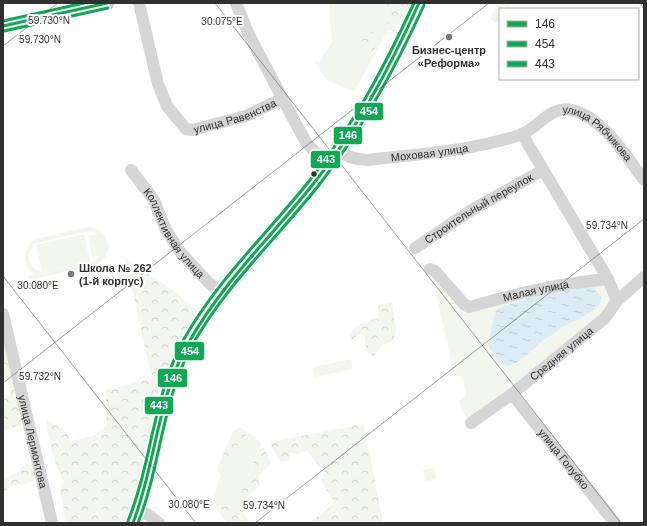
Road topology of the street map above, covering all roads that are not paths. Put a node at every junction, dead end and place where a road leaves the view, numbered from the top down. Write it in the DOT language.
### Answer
graph roads {
  1 [pos="107,3"];
  2 [pos="139,3"];
  3 [pos="236,3"];
  4 [pos="420,3"];
  5 [pos="3,26"];
  6 [pos="282,99"];
  7 [pos="522,134"];
  8 [pos="338,150"];
  9 [pos="327,165"];
  10 [pos="130,170"];
  11 [pos="543,170"];
  12 [pos="644,180"];
  13 [pos="415,248"];
  14 [pos="430,269"];
  15 [pos="644,277"];
  16 [pos="608,279"];
  17 [pos="221,294"];
  18 [pos="617,301"];
  19 [pos="3,314"];
  20 [pos="512,394"];
  21 [pos="471,423"];
  22 [pos="135,517"];
  23 [pos="52,523"];
  24 [pos="159,523"];
  25 [pos="616,523"];
  1 -- 5 [label="main road"];
  2 -- 6 [label="street, улица Равенства"];
  3 -- 6 [label="street"];
  4 -- 8 [label="main road"];
  6 -- 9 [label="street"];
  7 -- 8 [label="street, Моховая улица"];
  7 -- 11 [label="street"];
  7 -- 12 [label="street, улица Рябчикова"];
  8 -- 9 [label="main road"];
  9 -- 17 [label="main road"];
  10 -- 17 [label="street, Коллективная улица"];
  11 -- 13 [label="street, Строительный переулок"];
  11 -- 16 [label="street"];
  14 -- 16 [label="street, Малая улица"];
  15 -- 18 [label="street, Средняя улица"];
  16 -- 18 [label="street"];
  17 -- 22 [label="main road"];
  18 -- 20 [label="street, Средняя улица"];
  19 -- 23 [label="street, улица Лермонтова"];
  20 -- 21 [label="street, Средняя улица"];
  20 -- 25 [label="street, улица Голубко"];
  22 -- 24 [label="street"];
}
